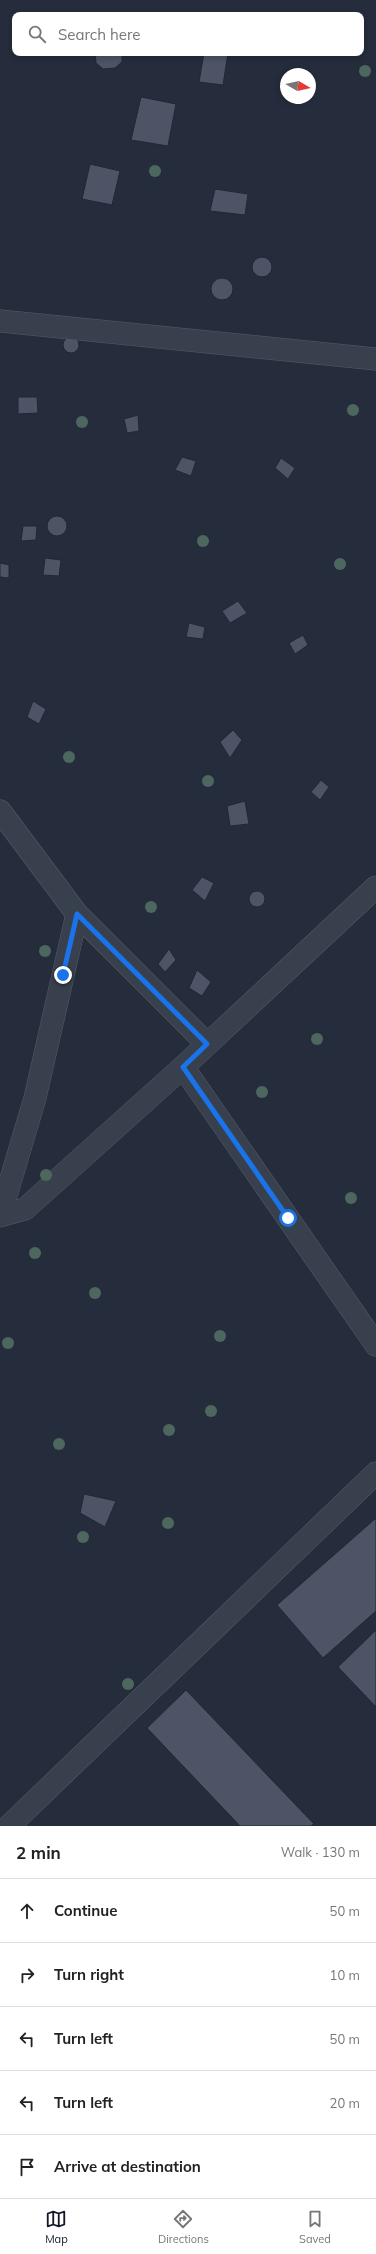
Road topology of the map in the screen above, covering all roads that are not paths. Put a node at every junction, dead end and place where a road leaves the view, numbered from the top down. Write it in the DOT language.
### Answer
graph roads {
  1 [pos="0,321"];
  2 [pos="376,358"];
  3 [pos="0,811"];
  4 [pos="376,887"];
  5 [pos="77,914"];
  6 [pos="207,1044"];
  7 [pos="183,1067"];
  8 [pos="0,1216"];
  9 [pos="376,1344"];
  10 [pos="376,1473"];
  11 [pos="9,1826"];
  1 -- 2 [label="street"];
  3 -- 5 [label="street"];
  4 -- 6 [label="street"];
  5 -- 6 [label="street"];
  5 -- 8 [label="street"];
  6 -- 7 [label="street"];
  7 -- 8 [label="street"];
  7 -- 9 [label="street"];
  10 -- 11 [label="street"];
}
